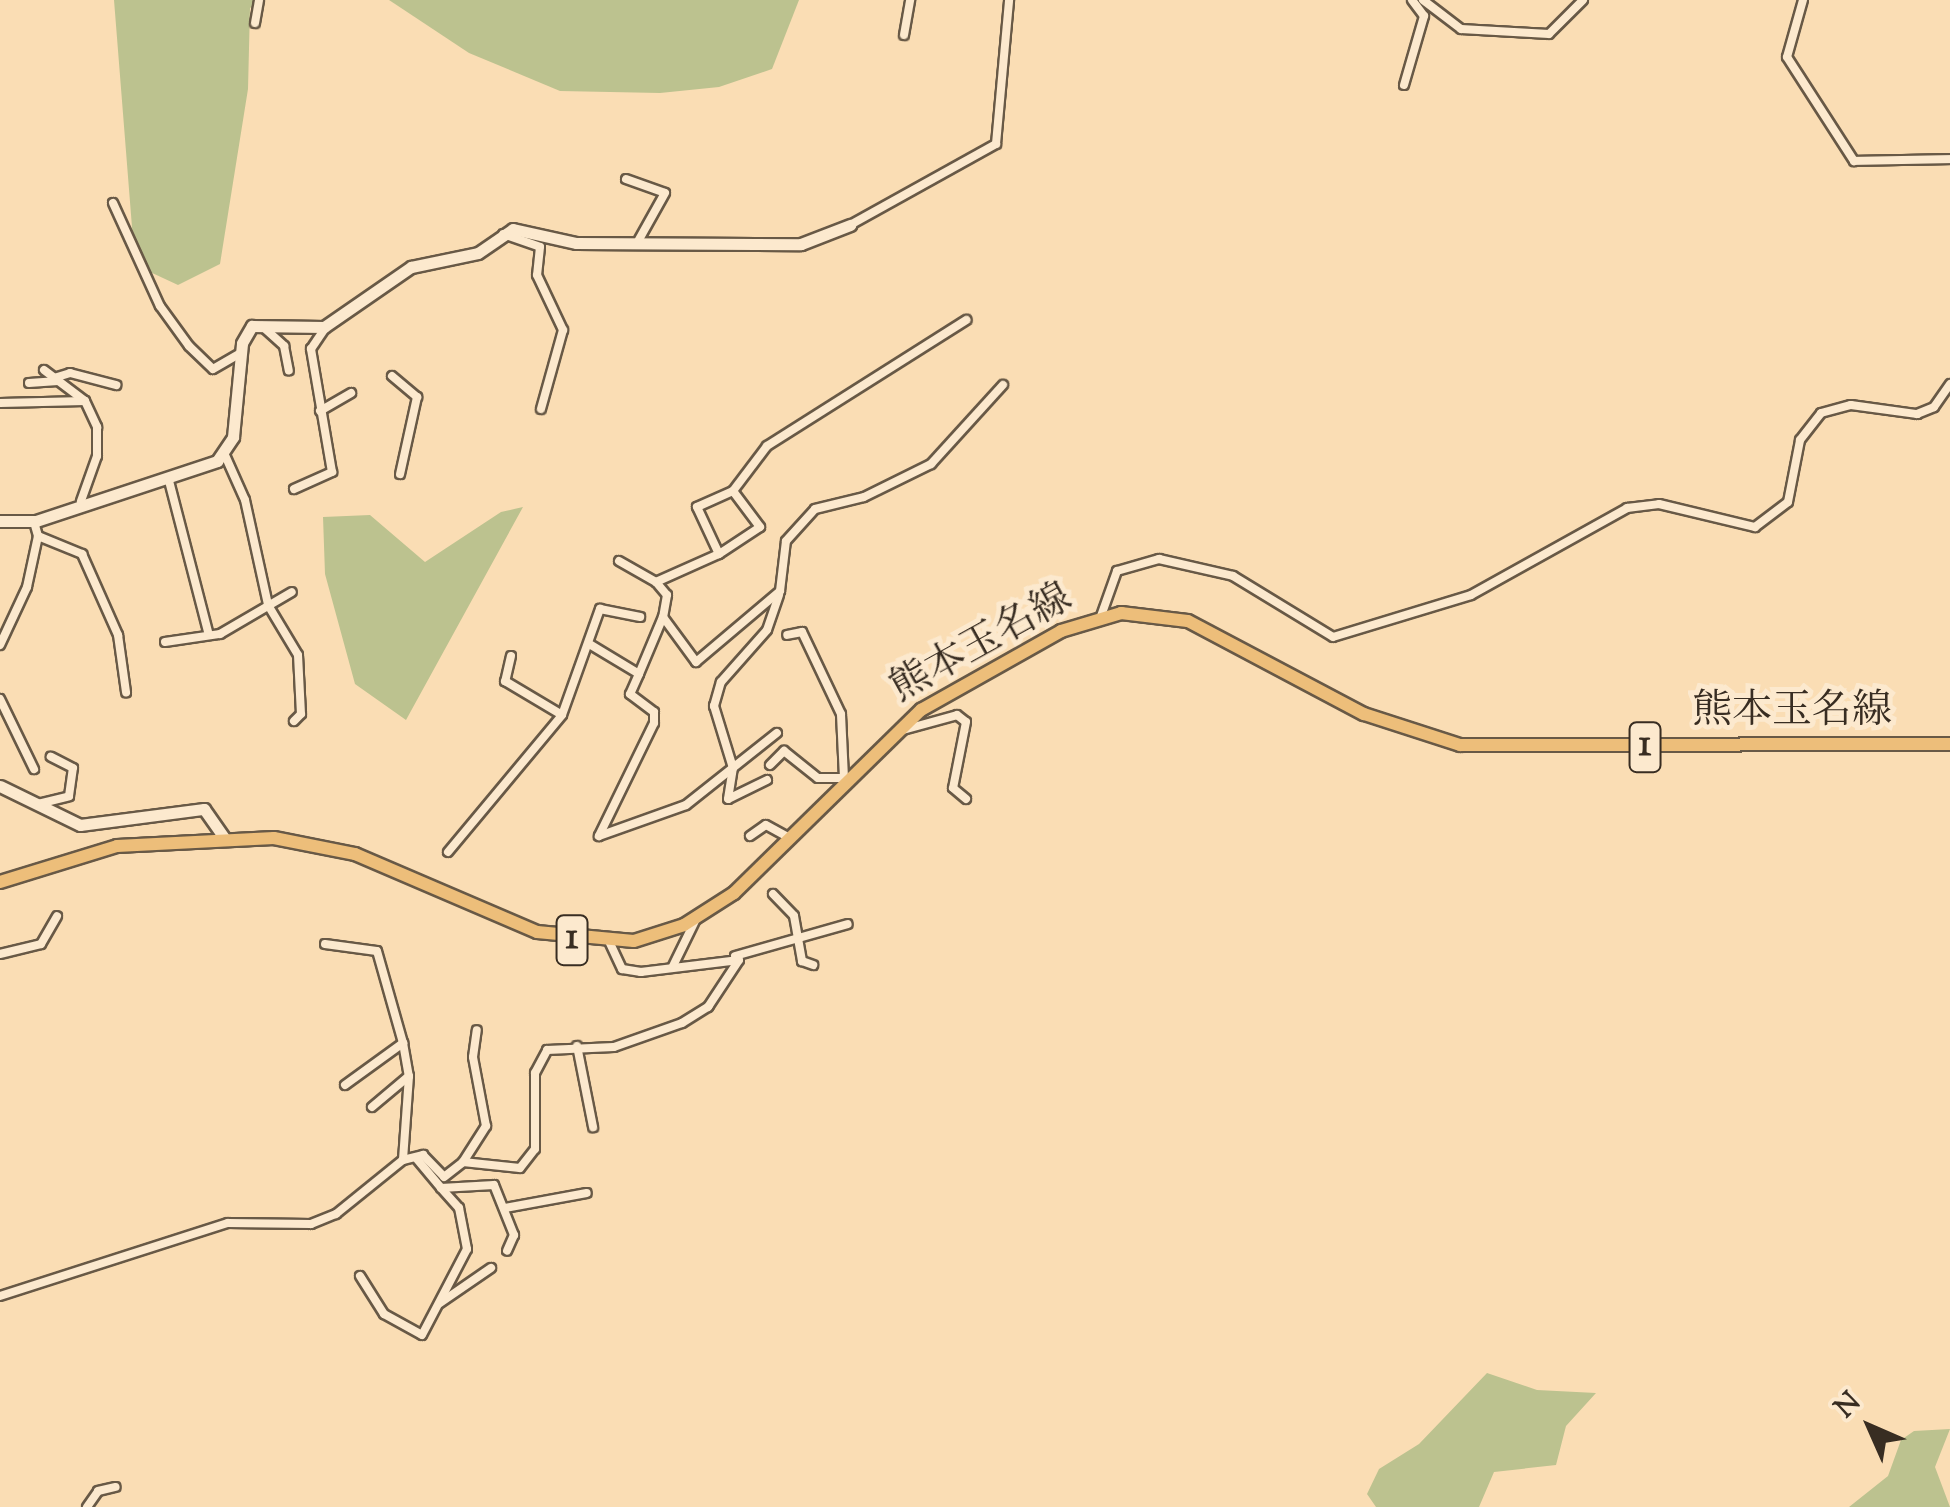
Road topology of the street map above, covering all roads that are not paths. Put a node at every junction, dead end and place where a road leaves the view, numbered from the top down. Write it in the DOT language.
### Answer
graph roads {
  1 [pos="259,0"];
  2 [pos="910,0"];
  3 [pos="1009,0"];
  4 [pos="1412,0"];
  5 [pos="1423,0"];
  6 [pos="1583,0"];
  7 [pos="1803,0"];
  8 [pos="254,23"];
  9 [pos="904,36"];
  10 [pos="1404,85"];
  11 [pos="1950,159"];
  12 [pos="626,179"];
  13 [pos="113,203"];
  14 [pos="850,225"];
  15 [pos="503,234"];
  16 [pos="637,243"];
  17 [pos="966,320"];
  18 [pos="259,323"];
  19 [pos="327,325"];
  20 [pos="242,351"];
  21 [pos="44,370"];
  22 [pos="289,370"];
  23 [pos="392,376"];
  24 [pos="56,380"];
  25 [pos="29,383"];
  26 [pos="1950,384"];
  27 [pos="1003,385"];
  28 [pos="116,386"];
  29 [pos="351,393"];
  30 [pos="84,401"];
  31 [pos="0,403"];
  32 [pos="542,408"];
  33 [pos="320,410"];
  34 [pos="224,453"];
  35 [pos="400,474"];
  36 [pos="168,477"];
  37 [pos="294,489"];
  38 [pos="733,492"];
  39 [pos="81,501"];
  40 [pos="0,521"];
  41 [pos="34,522"];
  42 [pos="38,536"];
  43 [pos="719,554"];
  44 [pos="619,561"];
  45 [pos="656,582"];
  46 [pos="780,591"];
  47 [pos="292,592"];
  48 [pos="268,604"];
  49 [pos="1101,616"];
  50 [pos="640,617"];
  51 [pos="662,617"];
  52 [pos="210,635"];
  53 [pos="787,635"];
  54 [pos="165,642"];
  55 [pos="0,645"];
  56 [pos="591,645"];
  57 [pos="511,656"];
  58 [pos="639,674"];
  59 [pos="126,692"];
  60 [pos="0,699"];
  61 [pos="562,715"];
  62 [pos="294,721"];
  63 [pos="894,730"];
  64 [pos="777,733"];
  65 [pos="1950,744"];
  66 [pos="51,757"];
  67 [pos="770,765"];
  68 [pos="733,768"];
  69 [pos="34,770"];
  70 [pos="844,778"];
  71 [pos="766,780"];
  72 [pos="0,786"];
  73 [pos="966,800"];
  74 [pos="36,804"];
  75 [pos="750,836"];
  76 [pos="788,837"];
  77 [pos="224,838"];
  78 [pos="448,852"];
  79 [pos="0,882"];
  80 [pos="773,894"];
  81 [pos="58,916"];
  82 [pos="696,918"];
  83 [pos="848,924"];
  84 [pos="798,936"];
  85 [pos="610,943"];
  86 [pos="325,944"];
  87 [pos="0,954"];
  88 [pos="734,956"];
  89 [pos="813,965"];
  90 [pos="674,966"];
  91 [pos="476,1030"];
  92 [pos="403,1044"];
  93 [pos="578,1046"];
  94 [pos="409,1076"];
  95 [pos="346,1085"];
  96 [pos="372,1107"];
  97 [pos="593,1127"];
  98 [pos="416,1158"];
  99 [pos="402,1160"];
  100 [pos="463,1162"];
  101 [pos="441,1188"];
  102 [pos="588,1193"];
  103 [pos="505,1208"];
  104 [pos="507,1251"];
  105 [pos="491,1268"];
  106 [pos="360,1276"];
  107 [pos="0,1296"];
  108 [pos="440,1303"];
  109 [pos="116,1487"];
  110 [pos="87,1507"];
  1 -- 8 [label="street"];
  2 -- 9 [label="street"];
  3 -- 14 [label="street"];
  4 -- 10 [label="street"];
  5 -- 6 [label="street"];
  7 -- 11 [label="street"];
  12 -- 16 [label="street"];
  13 -- 20 [label="street"];
  14 -- 16 [label="street"];
  15 -- 16 [label="street"];
  15 -- 19 [label="street"];
  15 -- 32 [label="street"];
  17 -- 38 [label="street"];
  18 -- 19 [label="street"];
  18 -- 20 [label="street"];
  18 -- 22 [label="street"];
  19 -- 33 [label="street"];
  20 -- 34 [label="street"];
  21 -- 24 [label="street"];
  23 -- 35 [label="street"];
  24 -- 25 [label="street"];
  24 -- 28 [label="street"];
  24 -- 30 [label="street"];
  26 -- 49 [label="street"];
  27 -- 46 [label="street"];
  29 -- 33 [label="street"];
  30 -- 31 [label="street"];
  30 -- 39 [label="street"];
  33 -- 37 [label="street"];
  34 -- 36 [label="street"];
  34 -- 48 [label="street"];
  36 -- 39 [label="street"];
  36 -- 52 [label="street"];
  38 -- 43 [label="street"];
  38 -- 43 [label="street"];
  39 -- 41 [label="street"];
  40 -- 41 [label="street"];
  41 -- 42 [label="street"];
  42 -- 55 [label="street"];
  42 -- 59 [label="street"];
  43 -- 45 [label="street"];
  44 -- 45 [label="street"];
  45 -- 51 [label="street"];
  46 -- 51 [label="street"];
  46 -- 68 [label="street"];
  47 -- 48 [label="street"];
  48 -- 52 [label="street"];
  48 -- 62 [label="street"];
  49 -- 63 [label="main road, 熊本玉名線 / 1"];
  49 -- 65 [label="main road, 熊本玉名線 / 1"];
  50 -- 56 [label="street"];
  51 -- 58 [label="street"];
  52 -- 54 [label="street"];
  53 -- 70 [label="street"];
  56 -- 58 [label="street"];
  56 -- 61 [label="street"];
  57 -- 61 [label="street"];
  58 -- 68 [label="street"];
  60 -- 69 [label="street"];
  61 -- 78 [label="street"];
  63 -- 70 [label="main road, 熊本玉名線 / 1"];
  63 -- 73 [label="street"];
  64 -- 68 [label="street"];
  66 -- 74 [label="street"];
  67 -- 70 [label="street"];
  68 -- 71 [label="street"];
  70 -- 76 [label="main road, 熊本玉名線 / 1"];
  72 -- 74 [label="street"];
  74 -- 77 [label="street"];
  75 -- 76 [label="street"];
  76 -- 82 [label="main road, 熊本玉名線 / 1"];
  77 -- 79 [label="main road, 熊本玉名線 / 1"];
  77 -- 85 [label="main road, 熊本玉名線 / 1"];
  80 -- 84 [label="street"];
  81 -- 87 [label="street"];
  82 -- 85 [label="main road, 熊本玉名線 / 1"];
  82 -- 90 [label="street"];
  83 -- 84 [label="street"];
  84 -- 88 [label="street"];
  84 -- 89 [label="street"];
  85 -- 90 [label="street"];
  86 -- 92 [label="street"];
  88 -- 90 [label="street"];
  88 -- 93 [label="street"];
  91 -- 100 [label="street"];
  92 -- 94 [label="street"];
  92 -- 95 [label="street"];
  93 -- 97 [label="street"];
  93 -- 100 [label="street"];
  94 -- 96 [label="street"];
  94 -- 99 [label="street"];
  98 -- 99 [label="street"];
  98 -- 100 [label="street"];
  98 -- 101 [label="street"];
  99 -- 107 [label="street"];
  101 -- 103 [label="street"];
  101 -- 108 [label="street"];
  102 -- 103 [label="street"];
  103 -- 104 [label="street"];
  105 -- 108 [label="street"];
  106 -- 108 [label="street"];
  109 -- 110 [label="street"];
}
